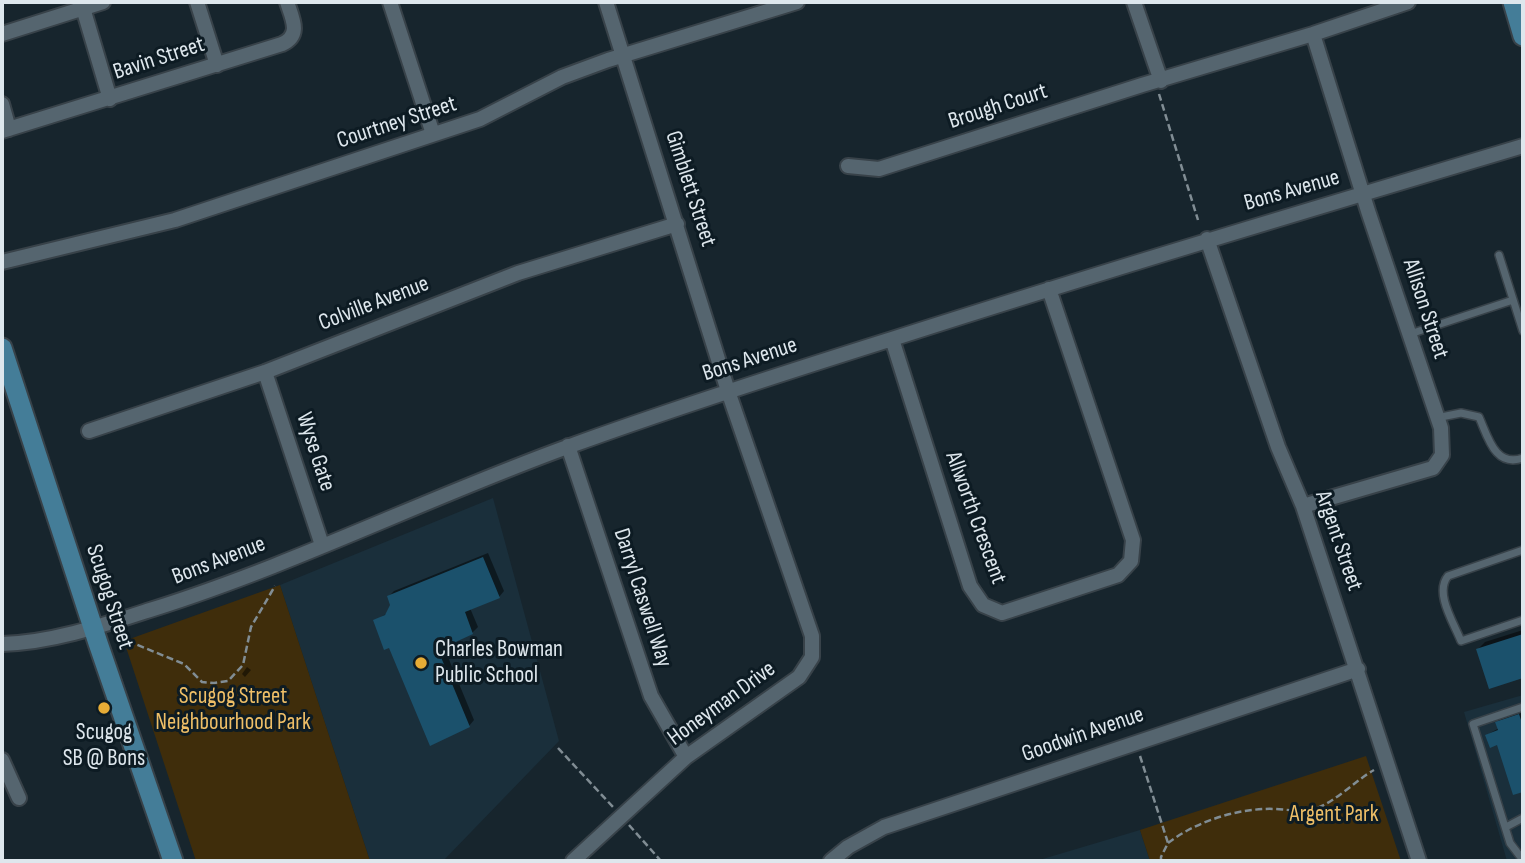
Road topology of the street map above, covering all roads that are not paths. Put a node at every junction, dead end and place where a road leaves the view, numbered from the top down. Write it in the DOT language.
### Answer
graph roads {
  1 [pos="103,2"];
  2 [pos="197,2"];
  3 [pos="287,2"];
  4 [pos="390,2"];
  5 [pos="606,2"];
  6 [pos="1134,2"];
  7 [pos="1408,2"];
  8 [pos="1513,2"];
  9 [pos="787,3"];
  10 [pos="82,8"];
  11 [pos="2,34"];
  12 [pos="1313,34"];
  13 [pos="1523,36"];
  14 [pos="623,56"];
  15 [pos="218,65"];
  16 [pos="1161,81"];
  17 [pos="110,99"];
  18 [pos="2,104"];
  19 [pos="6,130"];
  20 [pos="433,134"];
  21 [pos="1523,146"];
  22 [pos="848,166"];
  23 [pos="1363,194"];
  24 [pos="677,224"];
  25 [pos="1207,239"];
  26 [pos="1499,255"];
  27 [pos="2,262"];
  28 [pos="1049,289"];
  29 [pos="1513,300"];
  30 [pos="1523,331"];
  31 [pos="1409,334"];
  32 [pos="891,339"];
  33 [pos="2,348"];
  34 [pos="265,372"];
  35 [pos="728,391"];
  36 [pos="1436,418"];
  37 [pos="89,431"];
  38 [pos="568,446"];
  39 [pos="1523,458"];
  40 [pos="1303,506"];
  41 [pos="321,545"];
  42 [pos="1523,550"];
  43 [pos="1523,620"];
  44 [pos="93,626"];
  45 [pos="2,644"];
  46 [pos="1358,669"];
  47 [pos="1523,707"];
  48 [pos="686,757"];
  49 [pos="2,760"];
  50 [pos="19,798"];
  51 [pos="1523,818"];
  52 [pos="1506,827"];
  53 [pos="1523,860"];
  54 [pos="173,861"];
  55 [pos="573,861"];
  56 [pos="831,861"];
  57 [pos="1419,861"];
  1 -- 10 [label="street"];
  2 -- 15 [label="street"];
  3 -- 15 [label="street, Bavin Street"];
  4 -- 20 [label="street"];
  5 -- 14 [label="street, Gimblett Street"];
  6 -- 16 [label="street"];
  7 -- 12 [label="street, Brough Court"];
  8 -- 13 [label="street"];
  9 -- 14 [label="street, Courtney Street"];
  10 -- 11 [label="street"];
  10 -- 17 [label="street"];
  12 -- 16 [label="street, Brough Court"];
  12 -- 23 [label="street, Allison Street"];
  14 -- 20 [label="street, Courtney Street"];
  14 -- 24 [label="street, Gimblett Street"];
  15 -- 17 [label="street, Bavin Street"];
  16 -- 22 [label="street, Brough Court"];
  17 -- 19 [label="street, Bavin Street"];
  18 -- 19 [label="street"];
  20 -- 27 [label="street, Courtney Street"];
  21 -- 23 [label="street, Bons Avenue"];
  23 -- 25 [label="street, Bons Avenue"];
  23 -- 31 [label="street, Allison Street"];
  24 -- 34 [label="street, Colville Avenue"];
  24 -- 35 [label="street, Gimblett Street"];
  25 -- 28 [label="street, Bons Avenue"];
  25 -- 40 [label="street, Argent Street"];
  26 -- 29 [label="lane"];
  28 -- 32 [label="street, Bons Avenue"];
  28 -- 32 [label="street, Allworth Crescent"];
  29 -- 30 [label="lane"];
  29 -- 31 [label="lane"];
  31 -- 36 [label="street, Allison Street"];
  32 -- 35 [label="street, Bons Avenue"];
  33 -- 44 [label="street, Scugog Street"];
  34 -- 37 [label="street, Colville Avenue"];
  34 -- 41 [label="street, Wyse Gate"];
  35 -- 38 [label="street, Bons Avenue"];
  35 -- 48 [label="street, Honeyman Drive"];
  36 -- 39 [label="lane"];
  36 -- 40 [label="street, Allison Street"];
  38 -- 41 [label="street, Bons Avenue"];
  38 -- 48 [label="street, Darryl Caswell Way"];
  40 -- 46 [label="street, Argent Street"];
  41 -- 44 [label="street, Bons Avenue"];
  42 -- 43 [label="lane"];
  44 -- 45 [label="street, Bons Avenue"];
  44 -- 54 [label="street, Scugog Street"];
  46 -- 56 [label="street, Goodwin Avenue"];
  46 -- 57 [label="street, Argent Street"];
  47 -- 52 [label="lane"];
  48 -- 55 [label="street, Honeyman Drive"];
  49 -- 50 [label="street"];
  51 -- 52 [label="lane"];
  52 -- 53 [label="lane"];
}
